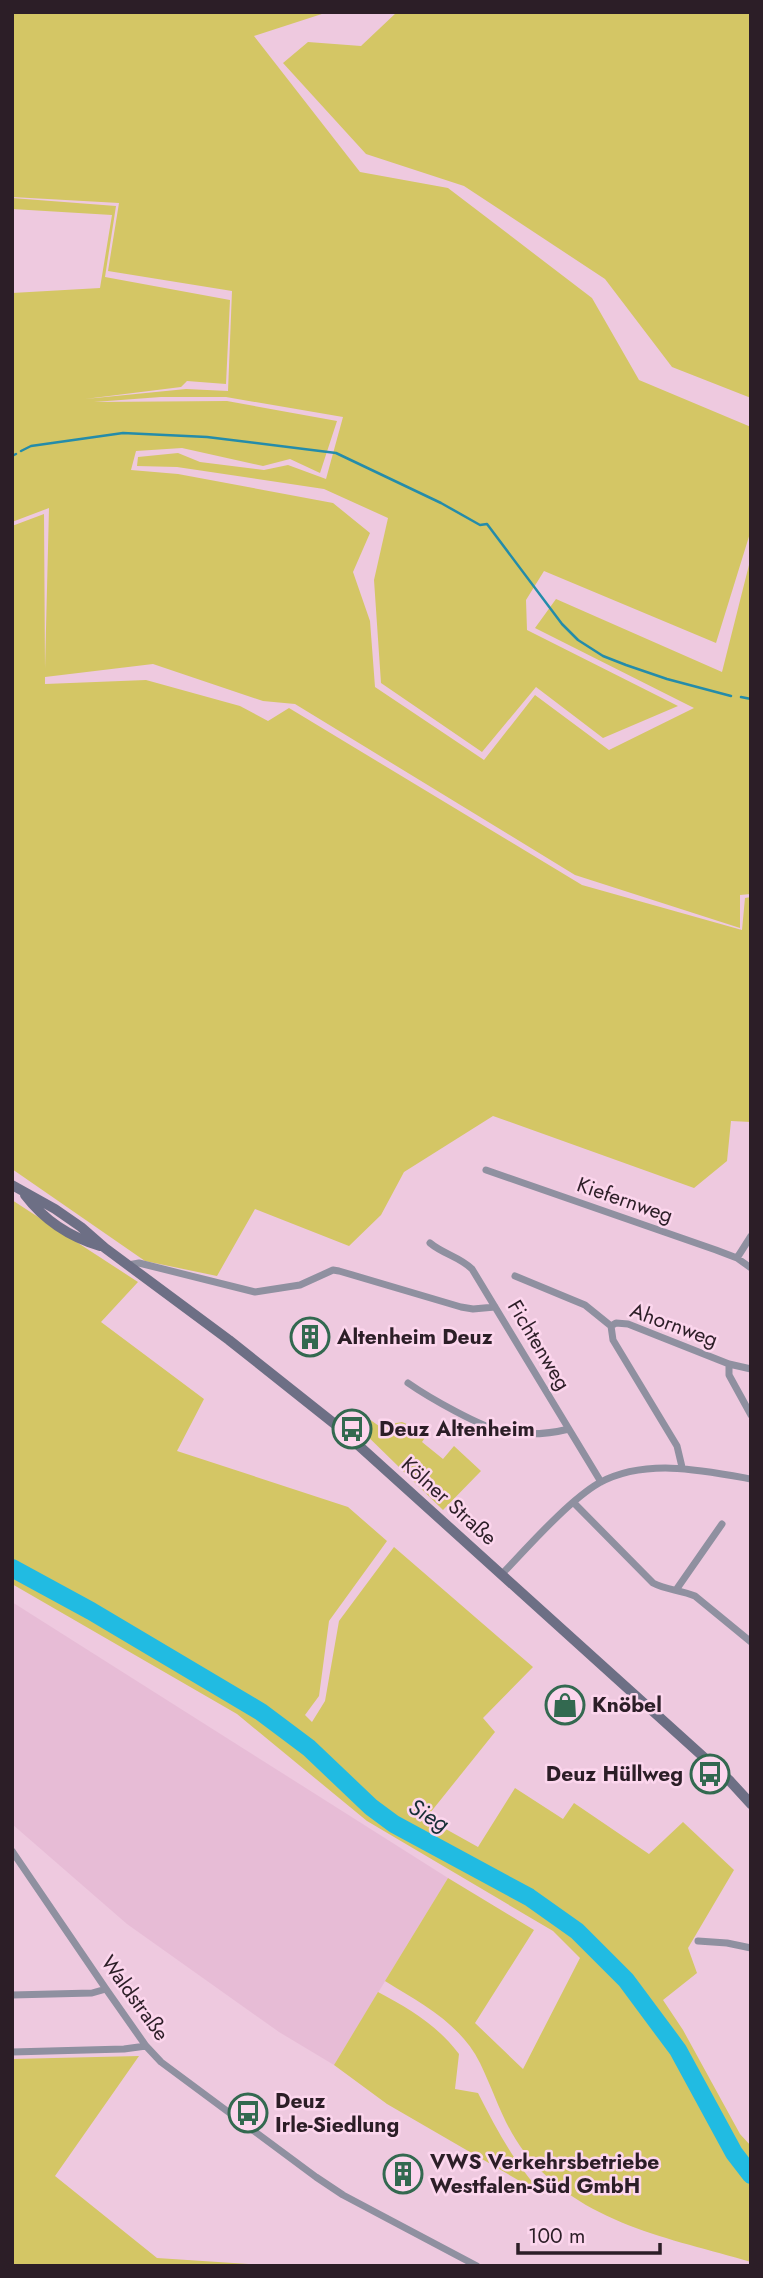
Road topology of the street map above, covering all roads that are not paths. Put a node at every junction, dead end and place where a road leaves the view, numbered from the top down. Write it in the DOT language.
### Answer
graph roads {
  1 [pos="486,1170"];
  2 [pos="12,1185"];
  3 [pos="751,1236"];
  4 [pos="430,1243"];
  5 [pos="737,1258"];
  6 [pos="128,1265"];
  7 [pos="751,1268"];
  8 [pos="515,1276"];
  9 [pos="495,1307"];
  10 [pos="611,1326"];
  11 [pos="729,1364"];
  12 [pos="751,1369"];
  13 [pos="408,1383"];
  14 [pos="751,1415"];
  15 [pos="569,1429"];
  16 [pos="682,1467"];
  17 [pos="751,1479"];
  18 [pos="601,1482"];
  19 [pos="574,1503"];
  20 [pos="722,1524"];
  21 [pos="501,1574"];
  22 [pos="676,1590"];
  23 [pos="751,1642"];
  24 [pos="751,1804"];
  25 [pos="12,1851"];
  26 [pos="698,1941"];
  27 [pos="751,1948"];
  28 [pos="106,1989"];
  29 [pos="12,1995"];
  30 [pos="146,2046"];
  31 [pos="12,2052"];
  32 [pos="477,2266"];
  1 -- 5 [label="street, Kiefernweg"];
  2 -- 6 [label="main road, Kölner Straße"];
  3 -- 5 [label="street"];
  4 -- 9 [label="street, Fichtenweg"];
  5 -- 7 [label="street, Kiefernweg"];
  6 -- 9 [label="street"];
  6 -- 21 [label="main road, Kölner Straße"];
  8 -- 10 [label="street, Ahornweg"];
  9 -- 15 [label="street, Fichtenweg"];
  10 -- 11 [label="street, Ahornweg"];
  10 -- 16 [label="street"];
  11 -- 12 [label="street, Ahornweg"];
  11 -- 14 [label="street"];
  13 -- 15 [label="street"];
  15 -- 18 [label="street, Fichtenweg"];
  16 -- 17 [label="street"];
  16 -- 18 [label="street"];
  18 -- 19 [label="street"];
  19 -- 21 [label="street"];
  19 -- 22 [label="street"];
  20 -- 22 [label="street"];
  21 -- 24 [label="main road, Kölner Straße"];
  22 -- 23 [label="street"];
  25 -- 28 [label="street, Waldstraße"];
  26 -- 27 [label="street"];
  28 -- 29 [label="street"];
  28 -- 30 [label="street, Waldstraße"];
  30 -- 31 [label="street"];
  30 -- 32 [label="street, Waldstraße"];
}
